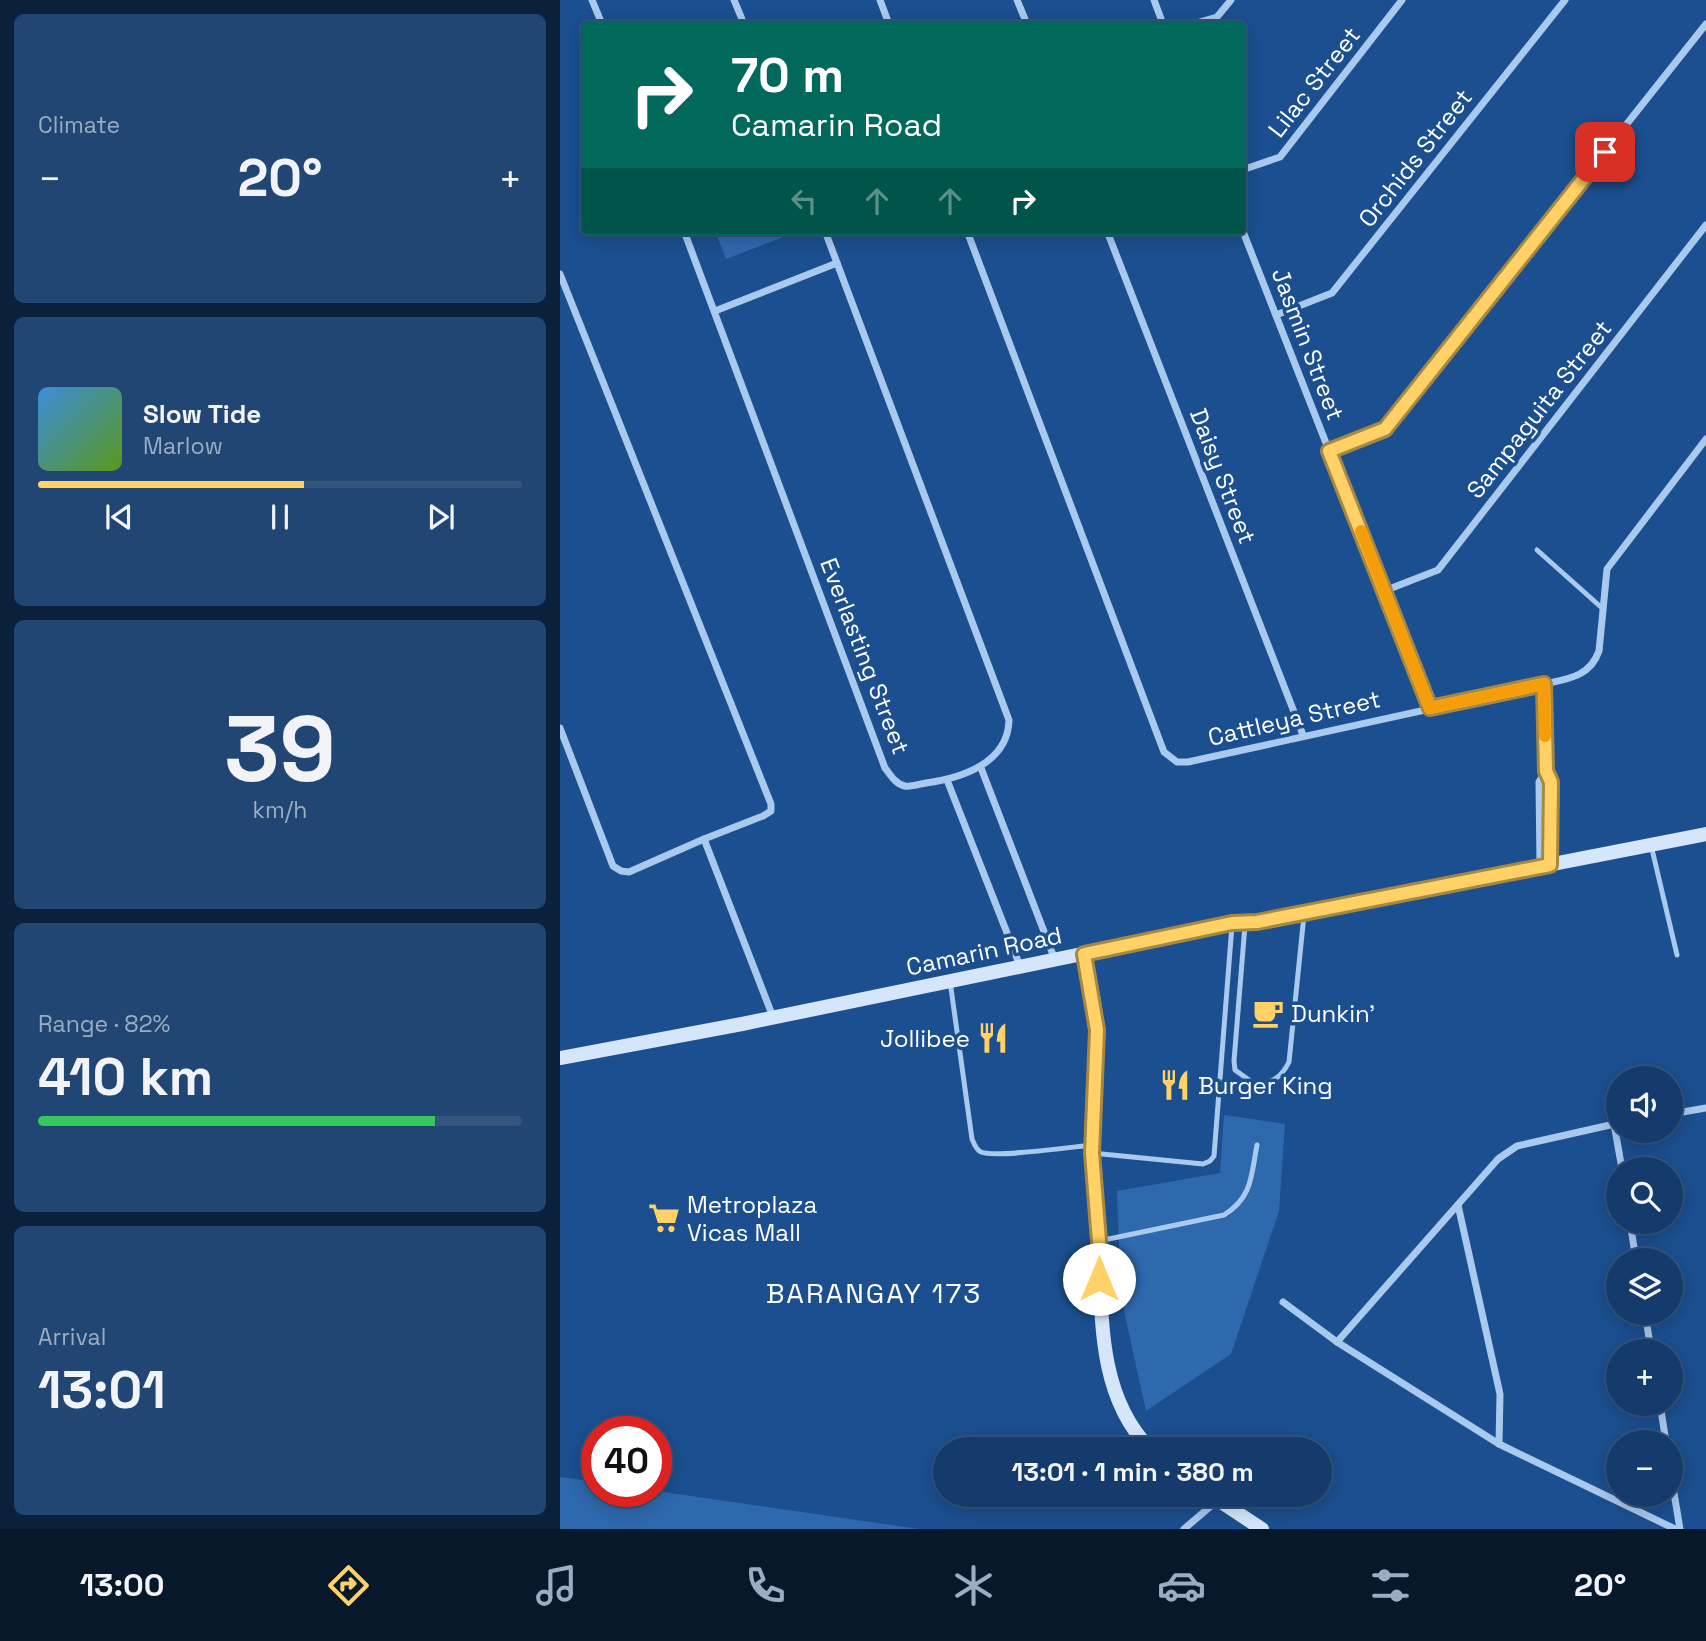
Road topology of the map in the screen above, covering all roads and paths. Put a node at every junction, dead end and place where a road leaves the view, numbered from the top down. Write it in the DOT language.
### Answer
graph roads {
  1 [pos="592,0"];
  2 [pos="734,0"];
  3 [pos="880,0"];
  4 [pos="1017,0"];
  5 [pos="1154,0"];
  6 [pos="1231,0"];
  7 [pos="1402,0"];
  8 [pos="1565,0"];
  9 [pos="601,21"];
  10 [pos="743,21"];
  11 [pos="888,21"];
  12 [pos="1026,21"];
  13 [pos="1162,21"];
  14 [pos="1204,21"];
  15 [pos="1706,24"];
  16 [pos="1246,169"];
  17 [pos="1706,225"];
  18 [pos="686,235"];
  19 [pos="826,235"];
  20 [pos="969,235"];
  21 [pos="1109,235"];
  22 [pos="1244,235"];
  23 [pos="837,263"];
  24 [pos="560,274"];
  25 [pos="715,311"];
  26 [pos="1276,315"];
  27 [pos="1706,439"];
  28 [pos="1329,451"];
  29 [pos="1536,550"];
  30 [pos="1384,591"];
  31 [pos="1602,608"];
  32 [pos="1544,684"];
  33 [pos="1430,708"];
  34 [pos="560,728"];
  35 [pos="1303,735"];
  36 [pos="981,768"];
  37 [pos="1546,771"];
  38 [pos="947,780"];
  39 [pos="1706,834"];
  40 [pos="704,839"];
  41 [pos="1651,845"];
  42 [pos="1545,866"];
  43 [pos="1305,912"];
  44 [pos="1239,923"];
  45 [pos="1084,954"];
  46 [pos="1677,955"];
  47 [pos="1055,960"];
  48 [pos="1020,967"];
  49 [pos="950,981"];
  50 [pos="773,1017"];
  51 [pos="560,1058"];
  52 [pos="1706,1108"];
  53 [pos="1683,1112"];
  54 [pos="1606,1126"];
  55 [pos="1257,1145"];
  56 [pos="1092,1149"];
  57 [pos="1458,1205"];
  58 [pos="1099,1241"];
  59 [pos="1283,1302"];
  60 [pos="1337,1342"];
  61 [pos="1139,1437"];
  62 [pos="1499,1444"];
  63 [pos="1204,1507"];
  64 [pos="1228,1507"];
  65 [pos="1676,1507"];
  66 [pos="1184,1529"];
  67 [pos="1262,1529"];
  68 [pos="1675,1529"];
  69 [pos="1680,1529"];
  1 -- 9 [label="street"];
  2 -- 10 [label="street"];
  3 -- 11 [label="street"];
  4 -- 12 [label="street"];
  5 -- 13 [label="street"];
  6 -- 14 [label="street"];
  7 -- 16 [label="street, Lilac Street"];
  8 -- 26 [label="street, Orchids Street"];
  15 -- 28 [label="street"];
  17 -- 30 [label="street, Sampaguita Street"];
  18 -- 25 [label="street, Everlasting Street"];
  19 -- 23 [label="street"];
  20 -- 35 [label="street, Cattleya Street"];
  21 -- 35 [label="street, Daisy Street"];
  22 -- 26 [label="street, Jasmin Street"];
  23 -- 25 [label="street"];
  23 -- 36 [label="street"];
  24 -- 40 [label="street"];
  25 -- 38 [label="street, Everlasting Street"];
  26 -- 28 [label="street, Jasmin Street"];
  27 -- 31 [label="street"];
  28 -- 30 [label="street, Jasmin Street"];
  29 -- 31 [label="lane"];
  30 -- 33 [label="street, Jasmin Street"];
  31 -- 32 [label="street, Cattleya Street"];
  32 -- 33 [label="street, Cattleya Street"];
  32 -- 37 [label="street"];
  33 -- 35 [label="street, Cattleya Street"];
  34 -- 40 [label="street"];
  36 -- 38 [label="street, Everlasting Street"];
  36 -- 47 [label="street"];
  37 -- 42 [label="street"];
  37 -- 42 [label="street"];
  38 -- 48 [label="street"];
  39 -- 41 [label="main road, Camarin Road"];
  40 -- 50 [label="street"];
  41 -- 42 [label="main road, Camarin Road"];
  41 -- 46 [label="lane"];
  42 -- 43 [label="main road, Camarin Road"];
  43 -- 44 [label="main road, Camarin Road"];
  43 -- 44 [label="lane"];
  44 -- 45 [label="main road, Camarin Road"];
  44 -- 56 [label="lane"];
  45 -- 47 [label="main road, Camarin Road"];
  45 -- 56 [label="main road"];
  47 -- 48 [label="main road, Camarin Road"];
  48 -- 49 [label="main road, Camarin Road"];
  49 -- 50 [label="main road, Camarin Road"];
  49 -- 56 [label="lane"];
  50 -- 51 [label="main road, Camarin Road"];
  52 -- 53 [label="street"];
  54 -- 57 [label="street"];
  55 -- 58 [label="lane"];
  56 -- 58 [label="main road"];
  57 -- 60 [label="street"];
  57 -- 62 [label="street"];
  58 -- 61 [label="main road"];
  59 -- 60 [label="street"];
  60 -- 62 [label="street"];
  62 -- 68 [label="street"];
  63 -- 66 [label="street"];
  64 -- 67 [label="main road"];
  65 -- 69 [label="street"];
}
